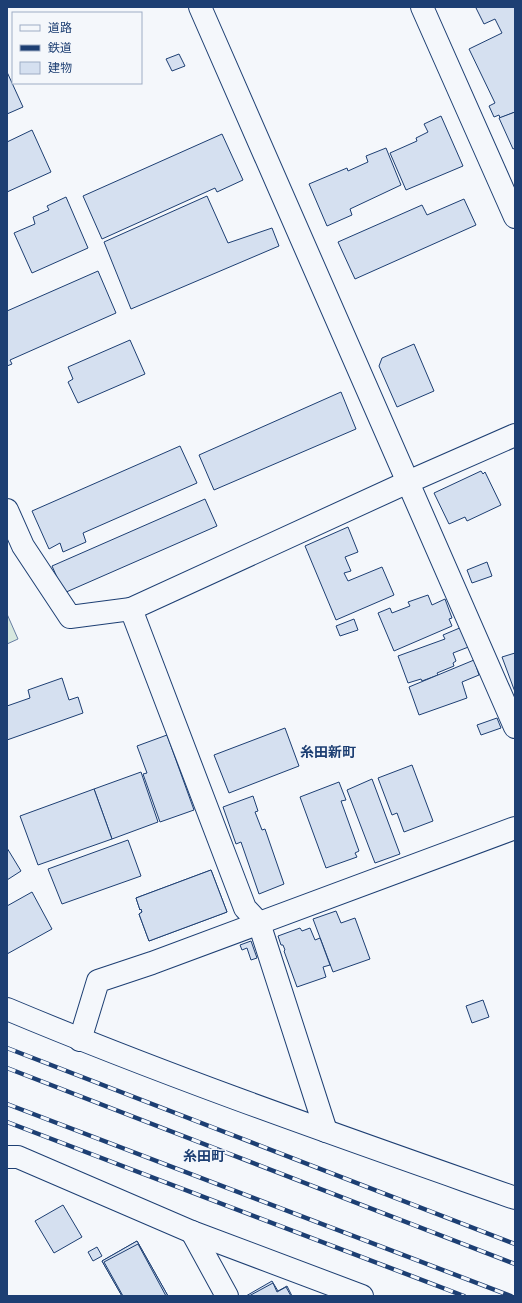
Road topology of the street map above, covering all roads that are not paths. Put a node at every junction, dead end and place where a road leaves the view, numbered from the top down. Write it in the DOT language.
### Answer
graph roads {
  1 [pos="200,7"];
  2 [pos="422,7"];
  3 [pos="515,217"];
  4 [pos="515,435"];
  5 [pos="408,482"];
  6 [pos="7,510"];
  7 [pos="131,609"];
  8 [pos="515,727"];
  9 [pos="515,828"];
  10 [pos="259,923"];
  11 [pos="7,1009"];
  12 [pos="80,1040"];
  13 [pos="326,1131"];
  14 [pos="7,1157"];
  15 [pos="515,1198"];
  16 [pos="192,1232"];
  17 [pos="228,1296"];
  18 [pos="362,1296"];
  1 -- 5 [label="street"];
  2 -- 3 [label="street"];
  4 -- 5 [label="street"];
  5 -- 7 [label="street"];
  5 -- 8 [label="street"];
  6 -- 7 [label="street"];
  7 -- 10 [label="street"];
  9 -- 10 [label="street"];
  10 -- 12 [label="street"];
  10 -- 13 [label="street"];
  11 -- 12 [label="street"];
  12 -- 13 [label="street"];
  13 -- 15 [label="street"];
  14 -- 16 [label="street"];
  16 -- 17 [label="street"];
  16 -- 18 [label="street"];
}
